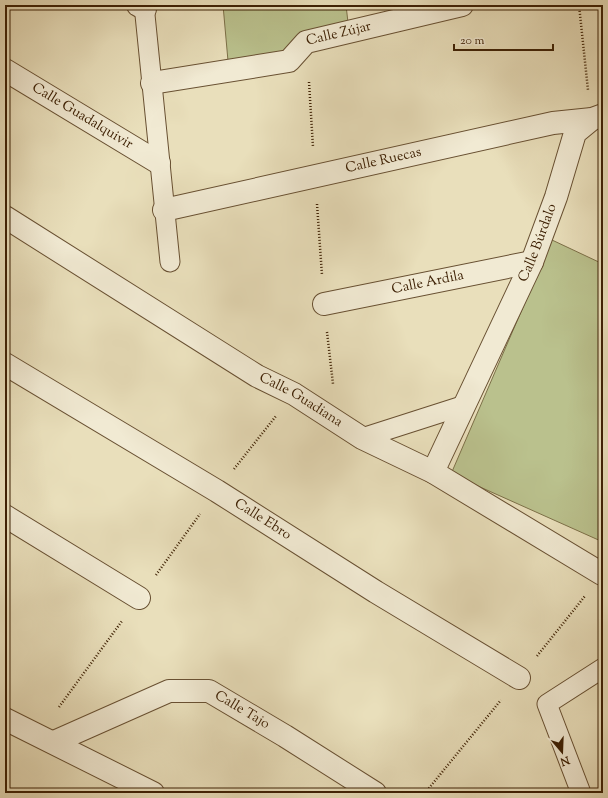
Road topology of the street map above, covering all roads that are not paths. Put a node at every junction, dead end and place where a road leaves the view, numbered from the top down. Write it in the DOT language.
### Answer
graph roads {
  1 [pos="462,5"];
  2 [pos="142,6"];
  3 [pos="5,70"];
  4 [pos="152,83"];
  5 [pos="597,117"];
  6 [pos="159,163"];
  7 [pos="164,210"];
  8 [pos="5,217"];
  9 [pos="170,262"];
  10 [pos="532,262"];
  11 [pos="324,304"];
  12 [pos="5,364"];
  13 [pos="465,404"];
  14 [pos="362,438"];
  15 [pos="433,472"];
  16 [pos="5,516"];
  17 [pos="602,574"];
  18 [pos="139,598"];
  19 [pos="603,668"];
  20 [pos="520,678"];
  21 [pos="5,718"];
  22 [pos="46,739"];
  23 [pos="153,793"];
  24 [pos="375,793"];
  25 [pos="581,793"];
  1 -- 4 [label="street, Calle Zújar"];
  2 -- 4 [label="lane"];
  3 -- 6 [label="street, Calle Guadalquivir"];
  4 -- 6 [label="lane"];
  5 -- 7 [label="street, Calle Ruecas"];
  5 -- 10 [label="street, Calle Búrdalo"];
  6 -- 7 [label="lane"];
  7 -- 9 [label="lane"];
  8 -- 14 [label="street, Calle Guadiana"];
  10 -- 11 [label="street, Calle Ardila"];
  10 -- 13 [label="street, Calle Búrdalo"];
  12 -- 20 [label="street, Calle Ebro"];
  13 -- 14 [label="lane"];
  13 -- 15 [label="street, Calle Búrdalo"];
  14 -- 15 [label="street, Calle Guadiana"];
  15 -- 17 [label="street, Calle Guadiana"];
  16 -- 18 [label="street"];
  19 -- 25 [label="lane"];
  21 -- 22 [label="street"];
  22 -- 23 [label="street"];
  22 -- 24 [label="street, Calle Tajo"];
}
